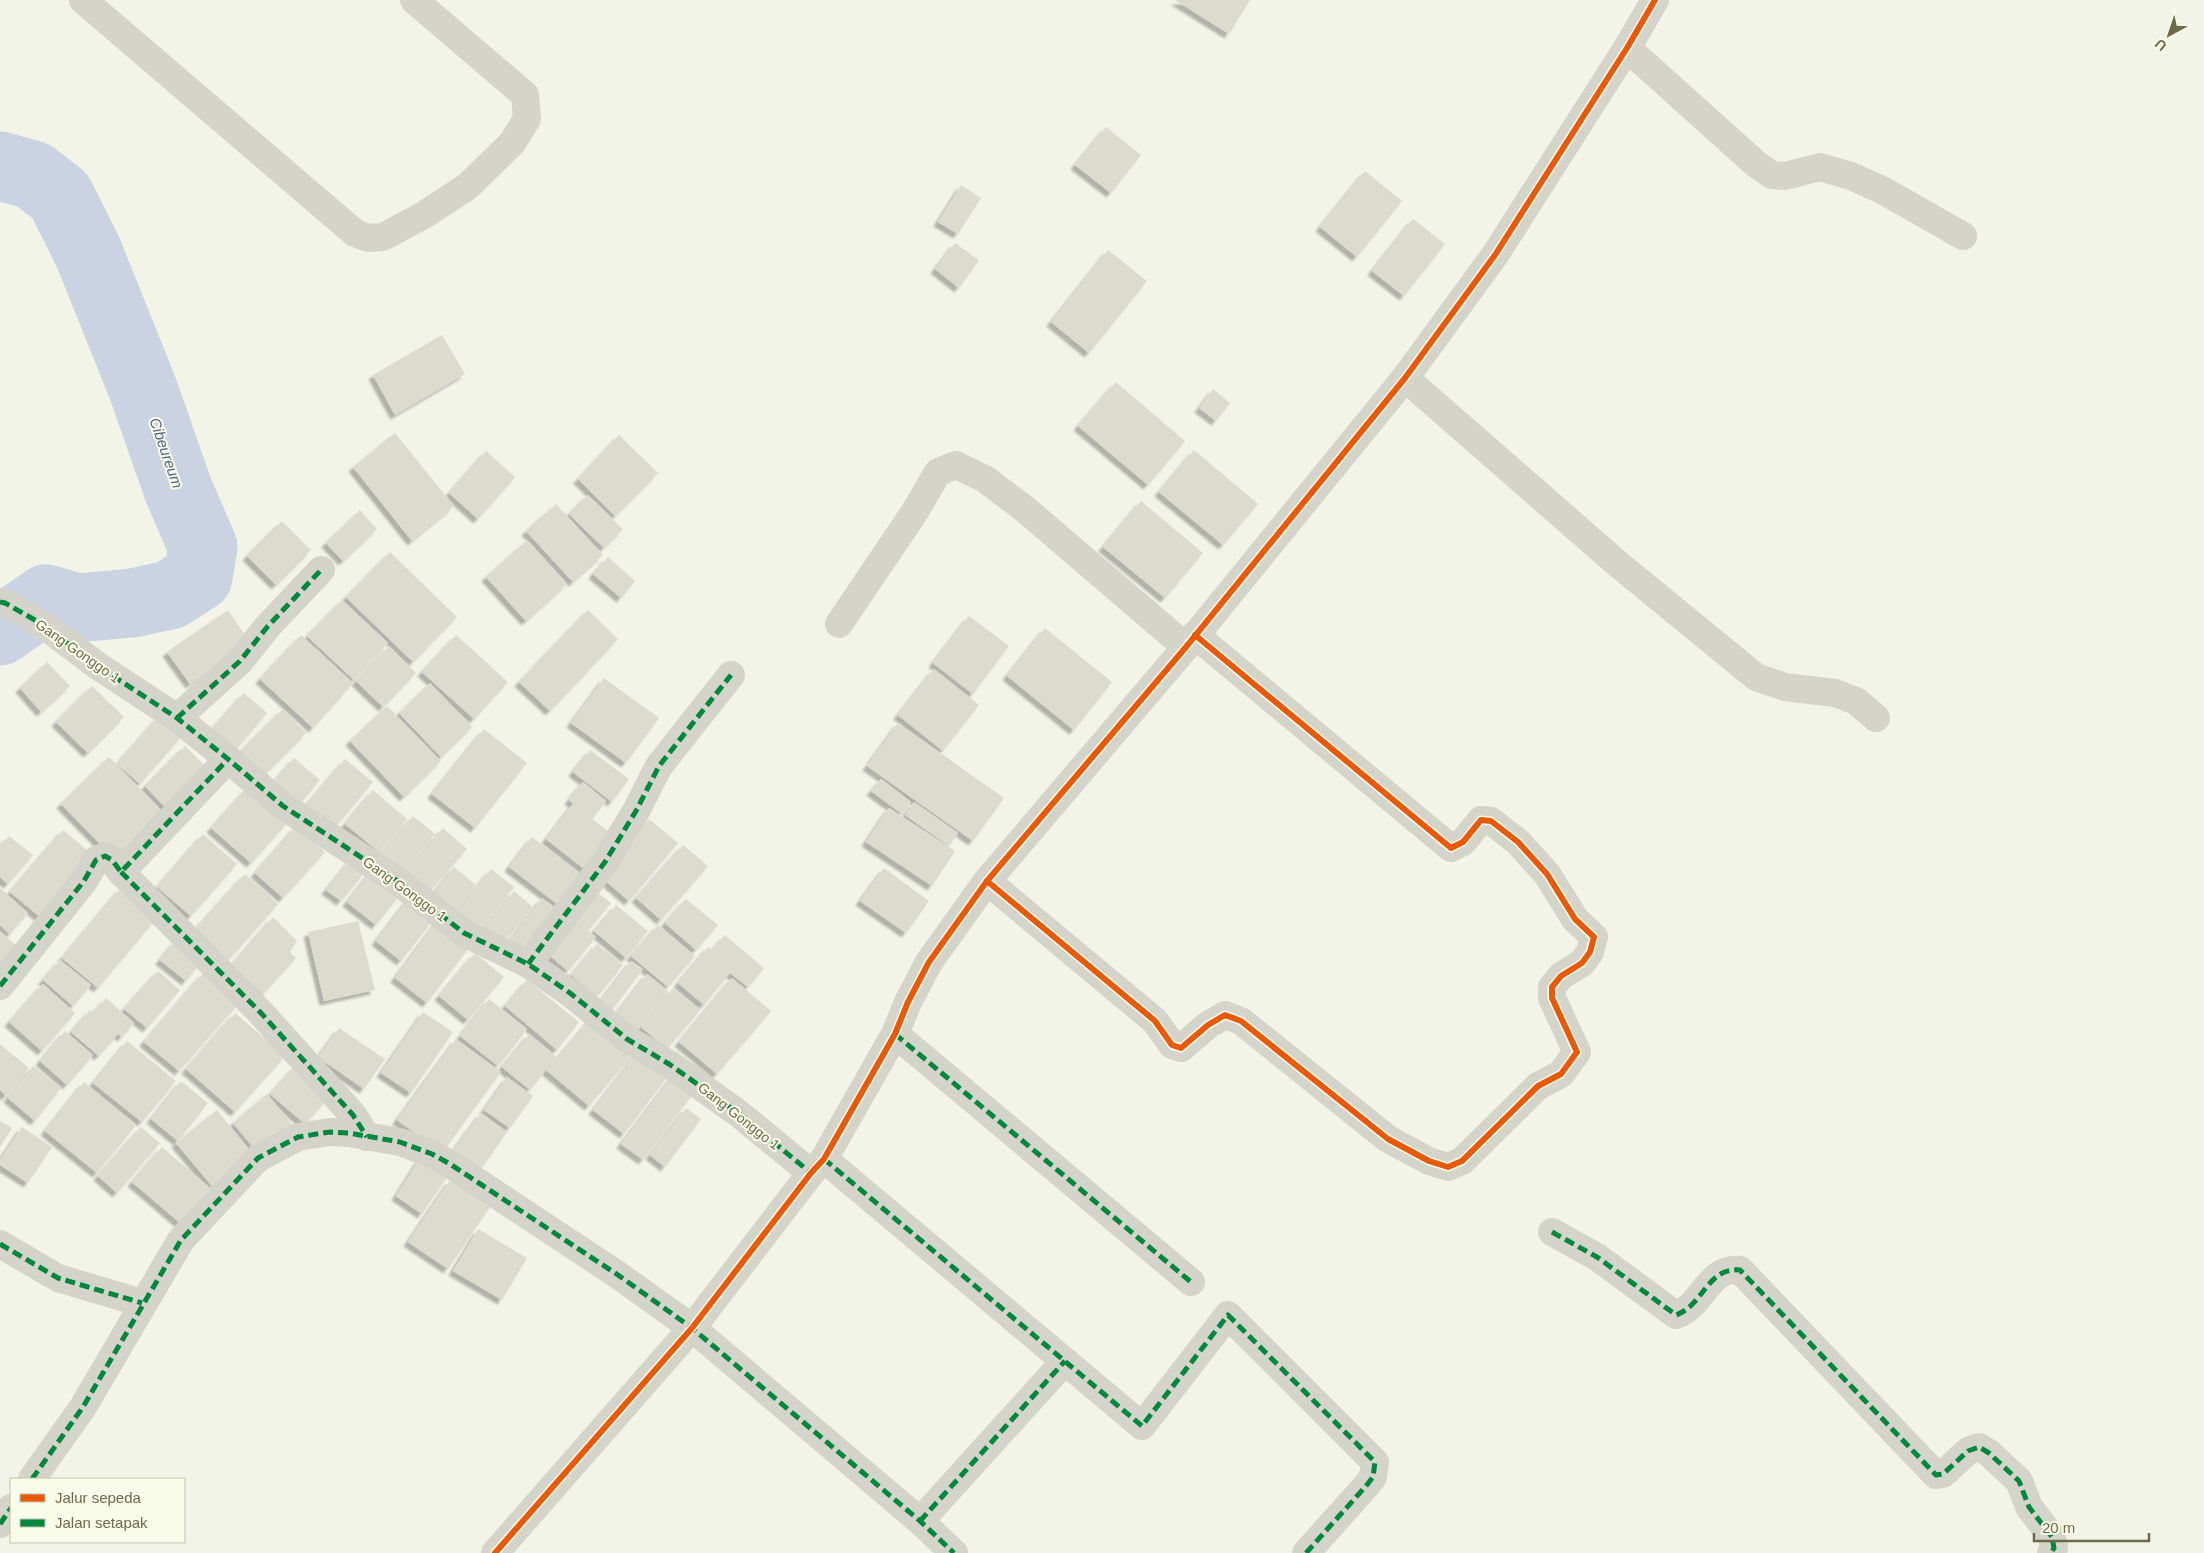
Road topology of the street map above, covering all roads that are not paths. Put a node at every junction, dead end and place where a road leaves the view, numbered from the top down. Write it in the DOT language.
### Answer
graph roads {
  1 [pos="83,0"];
  2 [pos="414,0"];
  3 [pos="1648,3"];
  4 [pos="1627,48"];
  5 [pos="1963,236"];
  6 [pos="1405,378"];
  7 [pos="320,570"];
  8 [pos="3,603"];
  9 [pos="839,624"];
  10 [pos="1190,641"];
  11 [pos="731,675"];
  12 [pos="177,718"];
  13 [pos="1876,718"];
  14 [pos="228,759"];
  15 [pos="121,872"];
  16 [pos="987,881"];
  17 [pos="528,964"];
  18 [pos="0,986"];
  19 [pos="895,1034"];
  20 [pos="367,1137"];
  21 [pos="818,1166"];
  22 [pos="1552,1232"];
  23 [pos="0,1244"];
  24 [pos="1191,1282"];
  25 [pos="142,1303"];
  26 [pos="692,1328"];
  27 [pos="1065,1361"];
  28 [pos="33,1478"];
  29 [pos="10,1509"];
  30 [pos="920,1521"];
  31 [pos="0,1524"];
  32 [pos="495,1553"];
  33 [pos="954,1553"];
  34 [pos="1306,1553"];
  35 [pos="2050,1553"];
  1 -- 2 [label="street"];
  3 -- 4 [label="street"];
  4 -- 5 [label="street"];
  4 -- 6 [label="street"];
  6 -- 10 [label="street"];
  6 -- 13 [label="street"];
  7 -- 12 [label="street"];
  8 -- 12 [label="street, Gang Gonggo 1"];
  9 -- 10 [label="street"];
  10 -- 16 [label="street"];
  10 -- 16 [label="street"];
  11 -- 17 [label="street"];
  12 -- 14 [label="street, Gang Gonggo 1"];
  14 -- 15 [label="street"];
  14 -- 17 [label="street, Gang Gonggo 1"];
  15 -- 18 [label="street"];
  15 -- 20 [label="street"];
  16 -- 19 [label="street"];
  17 -- 21 [label="street, Gang Gonggo 1"];
  19 -- 21 [label="street"];
  19 -- 24 [label="street"];
  20 -- 25 [label="street"];
  20 -- 26 [label="street"];
  21 -- 26 [label="street"];
  21 -- 27 [label="street, Gang Gonggo 1"];
  22 -- 35 [label="street"];
  23 -- 25 [label="street"];
  25 -- 28 [label="street"];
  26 -- 30 [label="street"];
  26 -- 32 [label="street"];
  27 -- 30 [label="street"];
  27 -- 34 [label="street, Gang Gonggo 1"];
  29 -- 31 [label="street"];
  30 -- 33 [label="street"];
}
